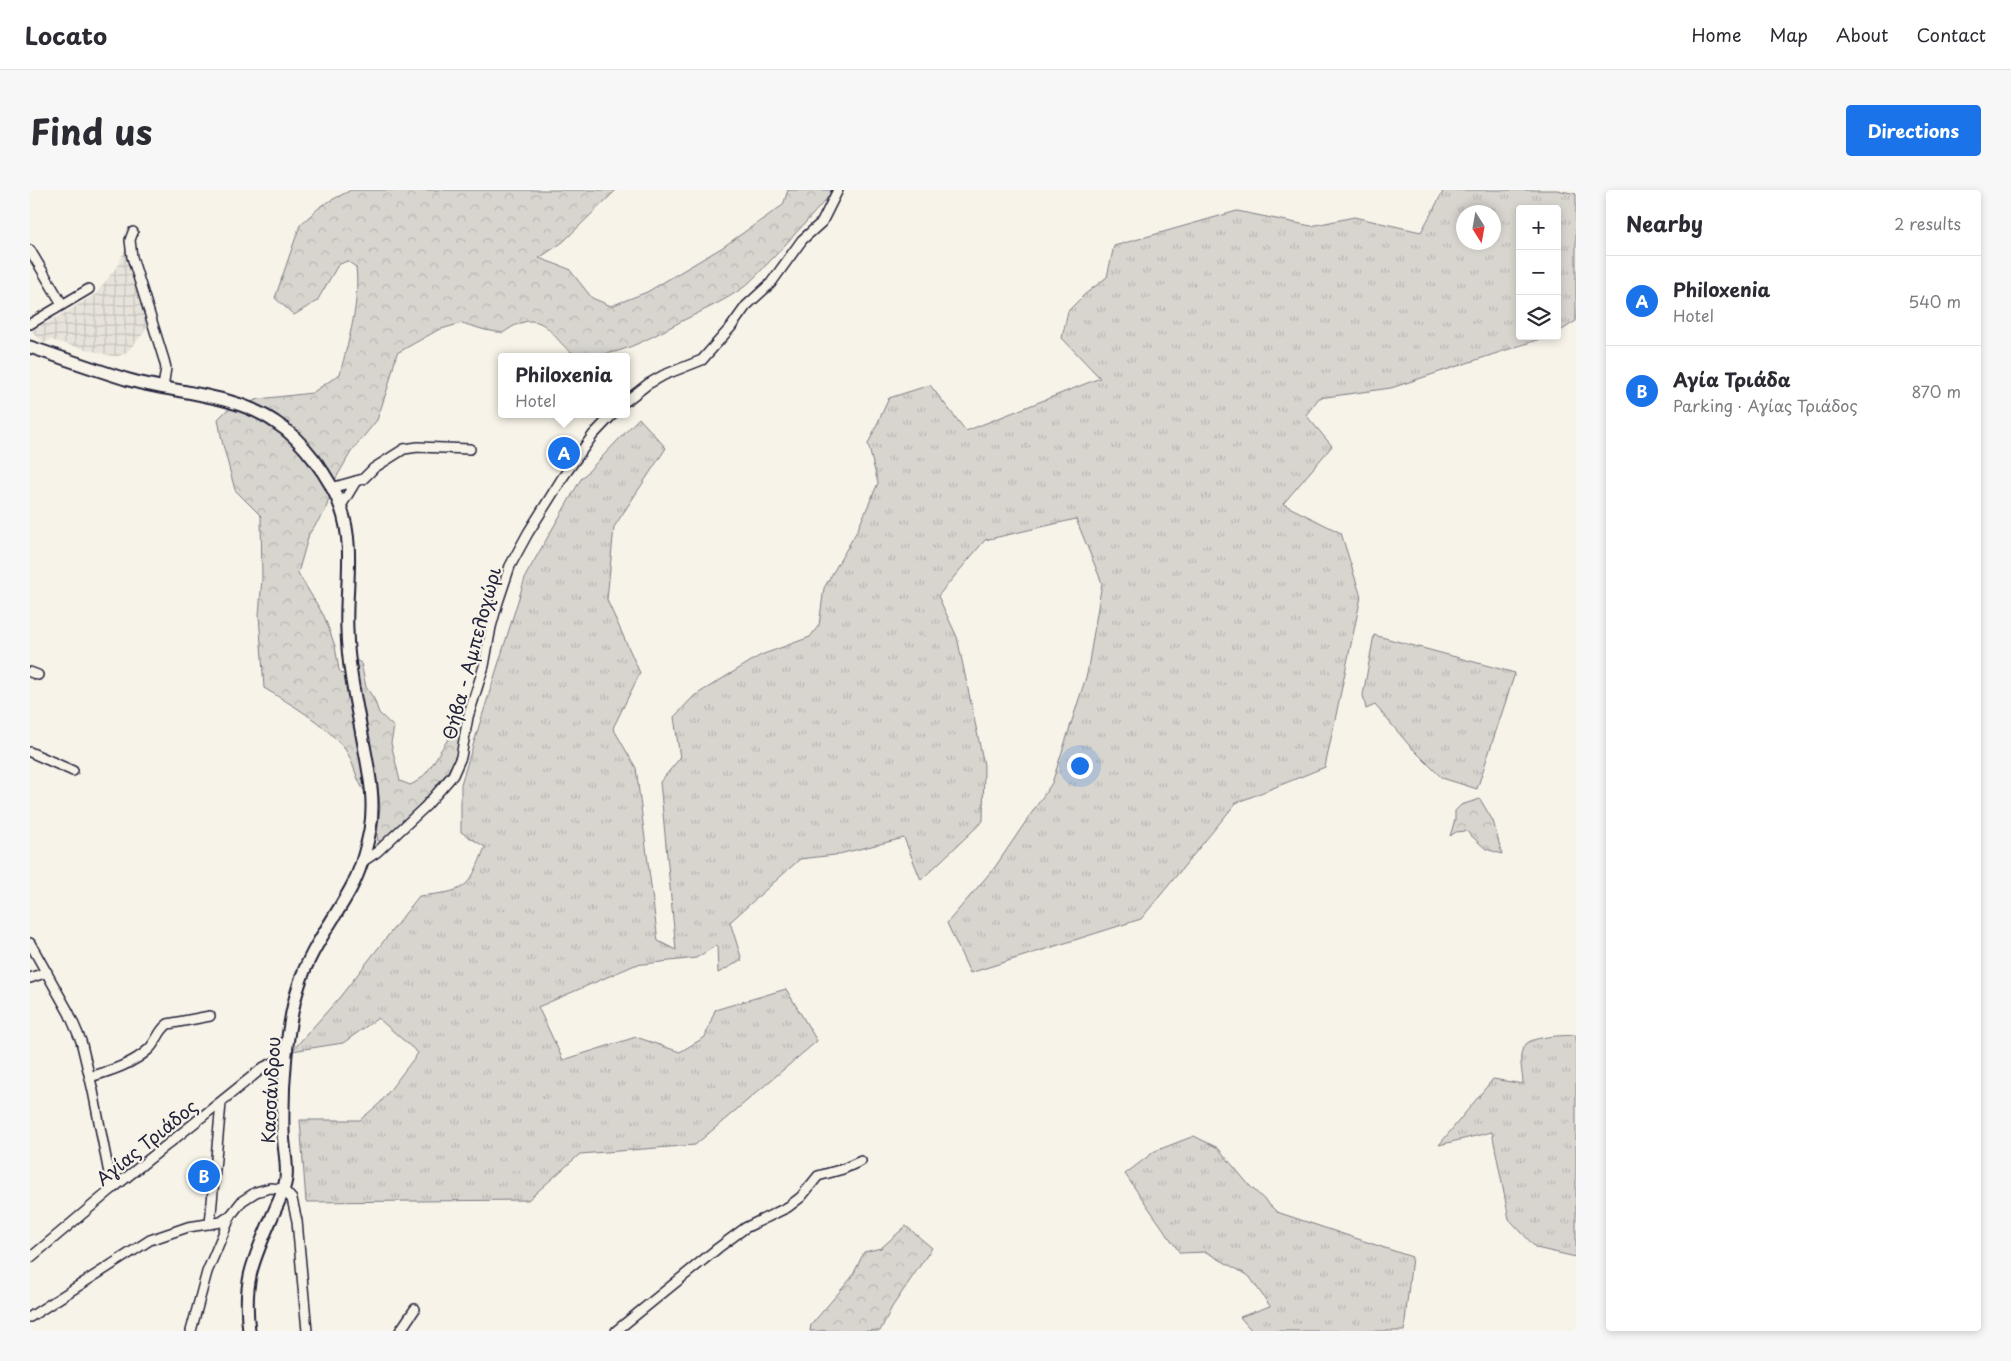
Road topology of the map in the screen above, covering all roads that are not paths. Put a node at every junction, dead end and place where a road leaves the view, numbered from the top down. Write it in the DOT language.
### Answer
graph roads {
  1 [pos="838,190"];
  2 [pos="133,232"];
  3 [pos="30,250"];
  4 [pos="89,289"];
  5 [pos="62,304"];
  6 [pos="30,324"];
  7 [pos="30,347"];
  8 [pos="163,387"];
  9 [pos="630,399"];
  10 [pos="609,418"];
  11 [pos="470,449"];
  12 [pos="356,481"];
  13 [pos="331,488"];
  14 [pos="341,506"];
  15 [pos="30,752"];
  16 [pos="73,771"];
  17 [pos="362,862"];
  18 [pos="30,943"];
  19 [pos="47,972"];
  20 [pos="30,978"];
  21 [pos="210,1016"];
  22 [pos="286,1057"];
  23 [pos="90,1077"];
  24 [pos="221,1103"];
  25 [pos="861,1161"];
  26 [pos="112,1189"];
  27 [pos="283,1189"];
  28 [pos="231,1215"];
  29 [pos="210,1224"];
  30 [pos="30,1258"];
  31 [pos="415,1309"];
  32 [pos="30,1316"];
  33 [pos="191,1331"];
  34 [pos="249,1331"];
  35 [pos="306,1331"];
  36 [pos="400,1331"];
  37 [pos="616,1331"];
  1 -- 9 [label="street"];
  2 -- 8 [label="street"];
  3 -- 5 [label="street"];
  4 -- 5 [label="street"];
  5 -- 6 [label="street"];
  7 -- 8 [label="main road, Κασσάνδρου"];
  8 -- 13 [label="main road, Κασσάνδρου"];
  10 -- 17 [label="street, Θήβα - Αμπελοχώρι"];
  11 -- 12 [label="street"];
  12 -- 13 [label="street"];
  12 -- 14 [label="street"];
  13 -- 14 [label="main road, Κασσάνδρου"];
  14 -- 17 [label="main road, Κασσάνδρου"];
  15 -- 16 [label="street"];
  17 -- 22 [label="main road, Κασσάνδρου"];
  18 -- 19 [label="street"];
  19 -- 20 [label="street"];
  19 -- 23 [label="street"];
  21 -- 23 [label="street"];
  22 -- 24 [label="street, Αγίας Τριάδος"];
  22 -- 27 [label="main road, Κασσάνδρου"];
  23 -- 26 [label="street"];
  24 -- 26 [label="street, Αγίας Τριάδος"];
  24 -- 29 [label="street"];
  25 -- 37 [label="street"];
  26 -- 30 [label="street, Αγίας Τριάδος"];
  27 -- 28 [label="street"];
  27 -- 34 [label="main road, Κασσάνδρου"];
  27 -- 35 [label="street"];
  28 -- 29 [label="street"];
  28 -- 33 [label="street"];
  29 -- 32 [label="street"];
  31 -- 36 [label="street"];
}
